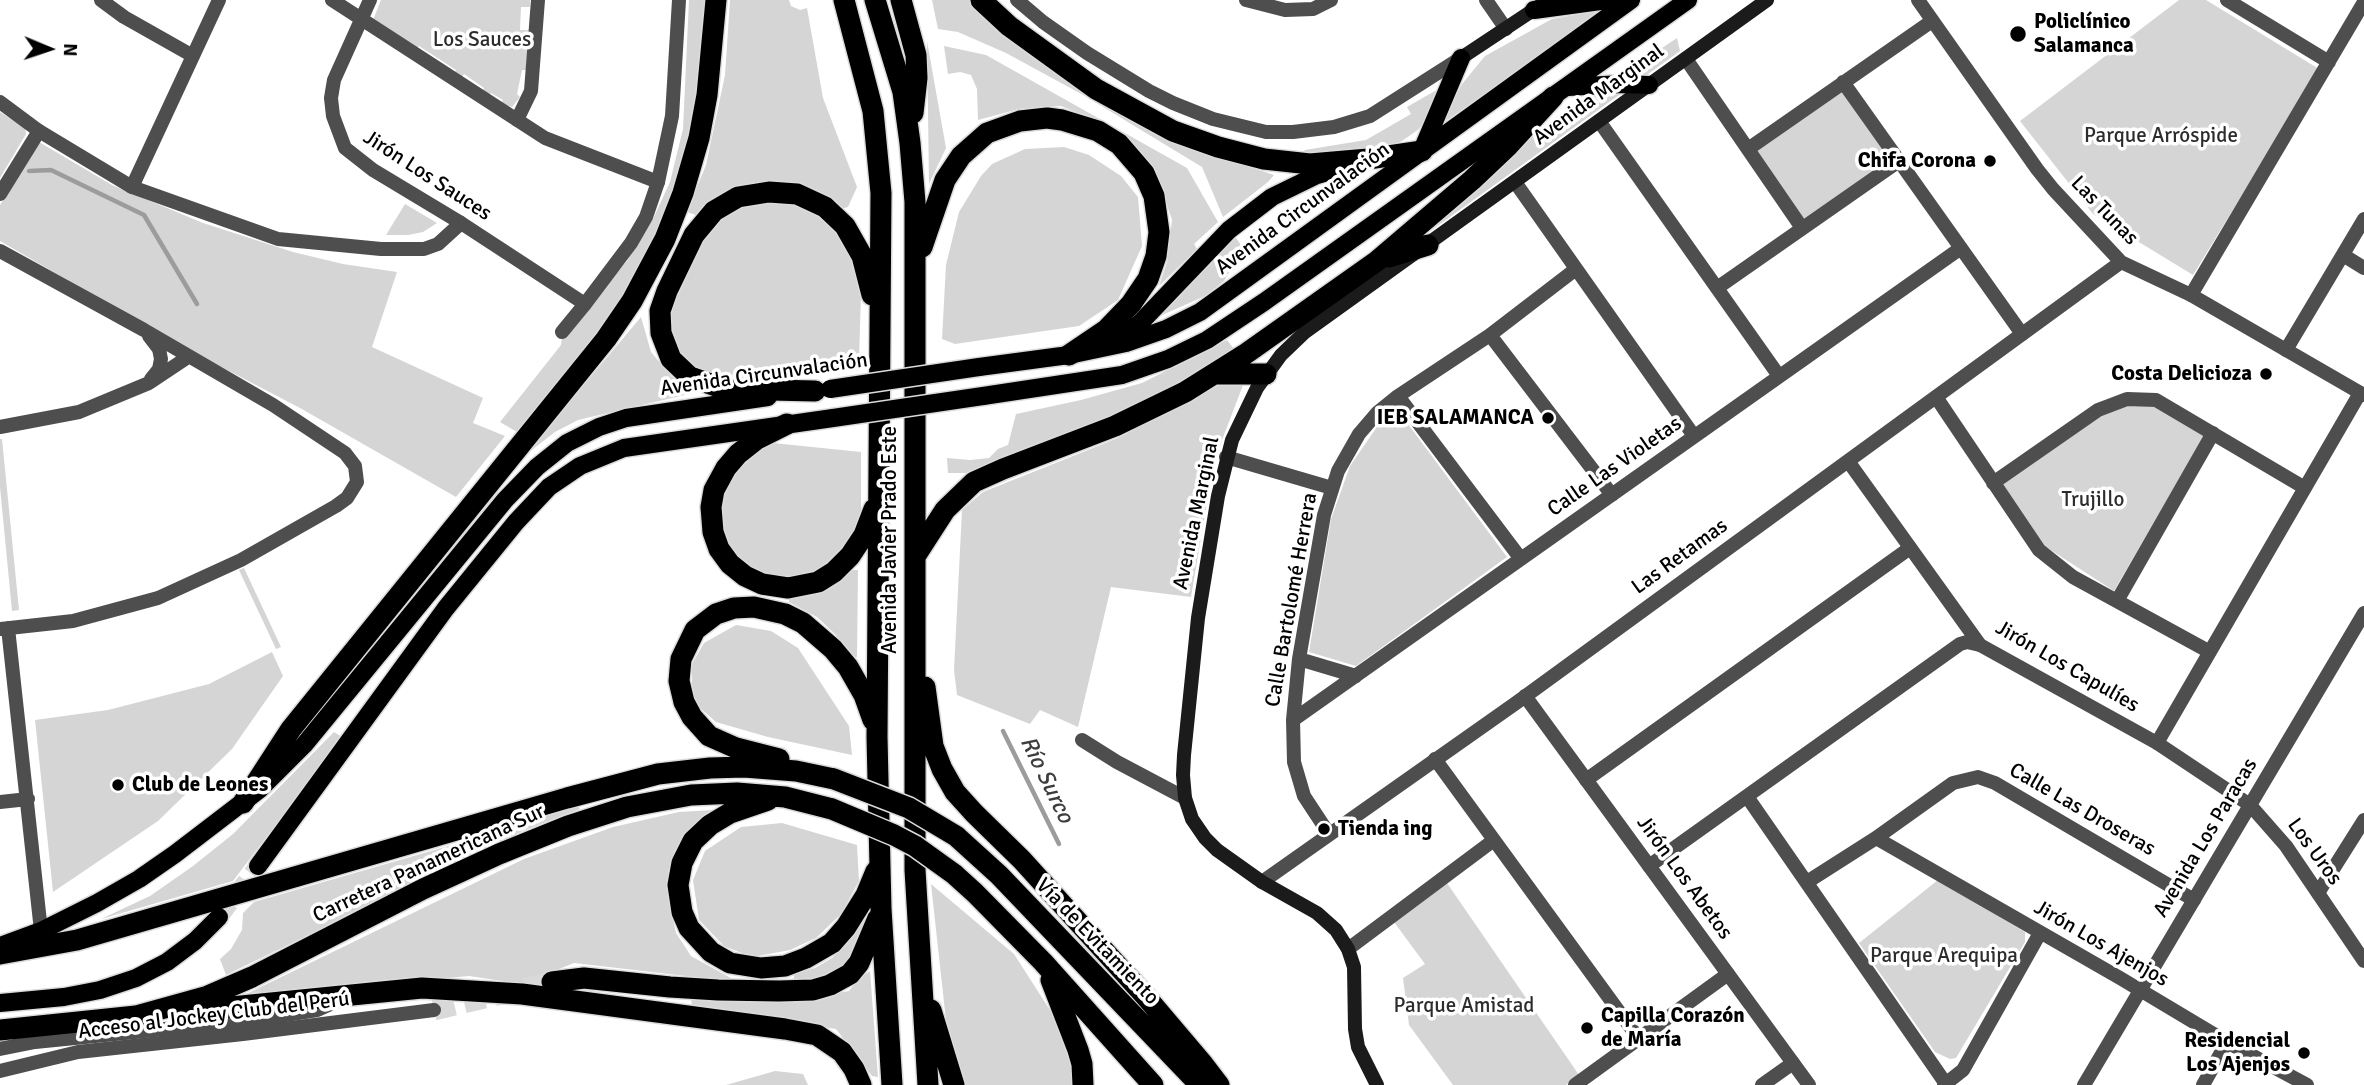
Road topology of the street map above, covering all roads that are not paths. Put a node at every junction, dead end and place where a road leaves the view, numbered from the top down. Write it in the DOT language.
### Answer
graph roads {
  1 [pos="101,0"];
  2 [pos="219,0"];
  3 [pos="331,0"];
  4 [pos="370,0"];
  5 [pos="538,0"];
  6 [pos="679,0"];
  7 [pos="716,0"];
  8 [pos="845,0"];
  9 [pos="875,0"];
  10 [pos="901,0"];
  11 [pos="981,0"];
  12 [pos="1017,0"];
  13 [pos="1246,0"];
  14 [pos="1331,0"];
  15 [pos="1486,0"];
  16 [pos="1608,0"];
  17 [pos="1631,0"];
  18 [pos="1688,0"];
  19 [pos="1768,0"];
  20 [pos="1918,0"];
  21 [pos="2227,0"];
  22 [pos="2364,2"];
  23 [pos="1541,5"];
  24 [pos="361,20"];
  25 [pos="1932,21"];
  26 [pos="1506,29"];
  27 [pos="193,57"];
  28 [pos="1461,58"];
  29 [pos="1686,59"];
  30 [pos="2329,62"];
  31 [pos="1843,82"];
  32 [pos="1649,85"];
  33 [pos="1561,92"];
  34 [pos="0,102"];
  35 [pos="517,120"];
  36 [pos="1599,121"];
  37 [pos="39,131"];
  38 [pos="910,143"];
  39 [pos="1748,149"];
  40 [pos="1422,151"];
  41 [pos="1368,159"];
  42 [pos="1899,161"];
  43 [pos="658,182"];
  44 [pos="1515,183"];
  45 [pos="132,187"];
  46 [pos="0,194"];
  47 [pos="2364,219"];
  48 [pos="461,223"];
  49 [pos="1802,228"];
  50 [pos="1428,245"];
  51 [pos="1961,248"];
  52 [pos="0,251"];
  53 [pos="2343,255"];
  54 [pos="1377,261"];
  55 [pos="2121,262"];
  56 [pos="916,265"];
  57 [pos="2364,268"];
  58 [pos="1576,269"];
  59 [pos="1717,288"];
  60 [pos="2191,295"];
  61 [pos="585,304"];
  62 [pos="144,330"];
  63 [pos="562,332"];
  64 [pos="2022,334"];
  65 [pos="1490,335"];
  66 [pos="880,339"];
  67 [pos="1104,348"];
  68 [pos="2286,350"];
  69 [pos="1069,355"];
  70 [pos="188,357"];
  71 [pos="1215,374"];
  72 [pos="1266,374"];
  73 [pos="1779,376"];
  74 [pos="147,384"];
  75 [pos="823,390"];
  76 [pos="2362,394"];
  77 [pos="1398,396"];
  78 [pos="1936,397"];
  79 [pos="787,424"];
  80 [pos="0,427"];
  81 [pos="2213,433"];
  82 [pos="1694,436"];
  83 [pos="1226,457"];
  84 [pos="1848,461"];
  85 [pos="1993,483"];
  86 [pos="1332,488"];
  87 [pos="2305,488"];
  88 [pos="879,490"];
  89 [pos="1612,495"];
  90 [pos="1910,548"];
  91 [pos="915,557"];
  92 [pos="1521,559"];
  93 [pos="2117,601"];
  94 [pos="2364,613"];
  95 [pos="4,628"];
  96 [pos="915,640"];
  97 [pos="1980,645"];
  98 [pos="2210,652"];
  99 [pos="1299,659"];
  100 [pos="1356,676"];
  101 [pos="1525,696"];
  102 [pos="1293,720"];
  103 [pos="877,737"];
  104 [pos="1082,740"];
  105 [pos="2157,743"];
  106 [pos="1435,760"];
  107 [pos="834,779"];
  108 [pos="1586,780"];
  109 [pos="785,797"];
  110 [pos="1185,797"];
  111 [pos="1748,798"];
  112 [pos="28,799"];
  113 [pos="0,802"];
  114 [pos="243,803"];
  115 [pos="2250,805"];
  116 [pos="2364,820"];
  117 [pos="1329,834"];
  118 [pos="956,836"];
  119 [pos="1876,838"];
  120 [pos="1494,841"];
  121 [pos="879,862"];
  122 [pos="258,866"];
  123 [pos="1649,866"];
  124 [pos="1262,882"];
  125 [pos="1807,882"];
  126 [pos="2318,893"];
  127 [pos="2194,900"];
  128 [pos="881,909"];
  129 [pos="219,917"];
  130 [pos="41,931"];
  131 [pos="2040,933"];
  132 [pos="0,946"];
  133 [pos="1348,949"];
  134 [pos="0,954"];
  135 [pos="2364,961"];
  136 [pos="1043,962"];
  137 [pos="1728,974"];
  138 [pos="921,979"];
  139 [pos="552,982"];
  140 [pos="2140,991"];
  141 [pos="354,994"];
  142 [pos="0,1003"];
  143 [pos="434,1010"];
  144 [pos="136,1016"];
  145 [pos="0,1030"];
  146 [pos="1639,1039"];
  147 [pos="2227,1042"];
  148 [pos="0,1049"];
  149 [pos="1793,1063"];
  150 [pos="0,1071"];
  151 [pos="1945,1084"];
  152 [pos="861,1085"];
  153 [pos="892,1085"];
  154 [pos="928,1085"];
  155 [pos="954,1085"];
  156 [pos="1083,1085"];
  157 [pos="1153,1085"];
  158 [pos="1200,1085"];
  159 [pos="1219,1085"];
  160 [pos="1377,1085"];
  161 [pos="1575,1085"];
  162 [pos="1762,1085"];
  163 [pos="1809,1085"];
  164 [pos="2084,1085"];
  165 [pos="2203,1085"];
  166 [pos="2307,1085"];
  1 -- 27 [label="street"];
  2 -- 27 [label="street"];
  3 -- 24 [label="street"];
  4 -- 24 [label="street, Jirón Los Sauces"];
  5 -- 35 [label="street"];
  6 -- 43 [label="street"];
  7 -- 114 [label="highway"];
  8 -- 66 [label="highway, Avenida Javier Prado Este"];
  9 -- 38 [label="highway, Avenida Javier Prado Este"];
  10 -- 38 [label="highway"];
  11 -- 41 [label="highway"];
  12 -- 28 [label="street"];
  13 -- 14 [label="street"];
  15 -- 26 [label="street"];
  16 -- 23 [label="main road"];
  17 -- 40 [label="main road, Avenida Circunvalación"];
  18 -- 33 [label="main road"];
  19 -- 29 [label="main road, Avenida Marginal"];
  20 -- 25 [label="street, Las Tunas"];
  21 -- 30 [label="street"];
  22 -- 30 [label="street"];
  23 -- 26 [label="main road"];
  24 -- 35 [label="street"];
  24 -- 48 [label="street, Jirón Los Sauces"];
  25 -- 31 [label="street"];
  25 -- 55 [label="street, Las Tunas"];
  26 -- 28 [label="main road"];
  27 -- 45 [label="street"];
  28 -- 40 [label="main road"];
  29 -- 32 [label="main road, Avenida Marginal"];
  29 -- 39 [label="street"];
  30 -- 60 [label="street"];
  31 -- 39 [label="street"];
  31 -- 42 [label="street"];
  32 -- 33 [label="main road"];
  32 -- 36 [label="main road, Avenida Marginal"];
  33 -- 54 [label="highway"];
  33 -- 79 [label="main road, bridge"];
  34 -- 37 [label="street"];
  35 -- 43 [label="street"];
  36 -- 44 [label="main road, Avenida Marginal"];
  36 -- 59 [label="street"];
  37 -- 45 [label="street"];
  37 -- 46 [label="street"];
  38 -- 56 [label="highway, Avenida Javier Prado Este"];
  39 -- 49 [label="street"];
  40 -- 41 [label="highway"];
  40 -- 67 [label="main road, Avenida Circunvalación"];
  41 -- 67 [label="main road"];
  42 -- 49 [label="street"];
  42 -- 51 [label="street"];
  43 -- 61 [label="street"];
  44 -- 50 [label="main road, Avenida Marginal"];
  44 -- 58 [label="street"];
  45 -- 48 [label="street"];
  47 -- 53 [label="street"];
  48 -- 61 [label="street, Jirón Los Sauces"];
  49 -- 59 [label="street"];
  50 -- 54 [label="highway"];
  50 -- 72 [label="main road, Avenida Marginal"];
  51 -- 64 [label="street"];
  51 -- 73 [label="street, Calle Las Violetas"];
  52 -- 62 [label="street"];
  53 -- 57 [label="street"];
  53 -- 68 [label="street"];
  54 -- 71 [label="highway"];
  55 -- 60 [label="street, Las Tunas"];
  55 -- 64 [label="street, Las Retamas"];
  56 -- 69 [label="highway"];
  56 -- 91 [label="highway, Avenida Javier Prado Este"];
  58 -- 65 [label="street, Calle Bartolomé Herrera"];
  58 -- 82 [label="street"];
  59 -- 73 [label="street"];
  60 -- 68 [label="street, Las Tunas"];
  61 -- 63 [label="street"];
  62 -- 70 [label="street"];
  62 -- 74 [label="street"];
  64 -- 78 [label="street, Las Retamas"];
  65 -- 77 [label="street, Calle Bartolomé Herrera"];
  65 -- 89 [label="street"];
  66 -- 75 [label="highway"];
  66 -- 88 [label="highway, Avenida Javier Prado Este"];
  67 -- 69 [label="main road, Avenida Circunvalación"];
  68 -- 76 [label="street, Las Tunas"];
  69 -- 75 [label="main road, Avenida Circunvalación, bridge"];
  70 -- 74 [label="street"];
  70 -- 95 [label="street"];
  71 -- 72 [label="highway"];
  71 -- 91 [label="highway"];
  72 -- 83 [label="main road, Avenida Marginal"];
  73 -- 82 [label="street, Calle Las Violetas"];
  74 -- 80 [label="street"];
  75 -- 114 [label="main road, Avenida Circunvalación"];
  76 -- 87 [label="street"];
  77 -- 86 [label="street, Calle Bartolomé Herrera"];
  77 -- 92 [label="street"];
  78 -- 84 [label="street, Las Retamas"];
  78 -- 85 [label="street"];
  79 -- 88 [label="highway"];
  79 -- 122 [label="main road"];
  81 -- 85 [label="street"];
  81 -- 87 [label="street"];
  81 -- 93 [label="street"];
  82 -- 89 [label="street, Calle Las Violetas"];
  83 -- 86 [label="street"];
  83 -- 110 [label="main road, Avenida Marginal"];
  84 -- 90 [label="street, Jirón Los Capulíes"];
  84 -- 101 [label="street, Las Retamas"];
  85 -- 93 [label="street"];
  86 -- 99 [label="street, Calle Bartolomé Herrera"];
  87 -- 98 [label="street"];
  88 -- 103 [label="highway, Avenida Javier Prado Este"];
  89 -- 92 [label="street, Calle Las Violetas"];
  90 -- 97 [label="street, Jirón Los Capulíes"];
  90 -- 108 [label="street"];
  91 -- 96 [label="highway, Avenida Javier Prado Este"];
  92 -- 100 [label="street, Calle Las Violetas"];
  93 -- 98 [label="street"];
  94 -- 115 [label="street, Avenida Los Paracas"];
  95 -- 112 [label="street"];
  96 -- 138 [label="highway, Avenida Javier Prado Este"];
  96 -- 159 [label="highway"];
  97 -- 105 [label="street, Jirón Los Capulíes"];
  97 -- 111 [label="street"];
  98 -- 105 [label="street"];
  99 -- 100 [label="street"];
  99 -- 102 [label="street, Calle Bartolomé Herrera"];
  100 -- 102 [label="street, Calle Las Violetas"];
  101 -- 106 [label="street, Las Retamas"];
  101 -- 108 [label="street, Jirón Los Abetos"];
  102 -- 117 [label="street, Calle Bartolomé Herrera"];
  103 -- 107 [label="highway"];
  103 -- 121 [label="highway, Avenida Javier Prado Este"];
  104 -- 110 [label="street"];
  105 -- 115 [label="street, Jirón Los Capulíes"];
  106 -- 117 [label="street, Las Retamas"];
  106 -- 120 [label="street"];
  107 -- 118 [label="highway, Carretera Panamericana Sur, bridge"];
  107 -- 134 [label="highway, Carretera Panamericana Sur"];
  108 -- 123 [label="street, Jirón Los Abetos"];
  109 -- 121 [label="highway"];
  109 -- 136 [label="highway, Carretera Panamericana Sur, bridge"];
  109 -- 144 [label="highway, Carretera Panamericana Sur"];
  110 -- 124 [label="main road, Avenida Marginal"];
  111 -- 123 [label="street"];
  111 -- 125 [label="street"];
  112 -- 113 [label="street"];
  112 -- 130 [label="street"];
  114 -- 130 [label="main road, Avenida Circunvalación"];
  115 -- 126 [label="street, Los Uros"];
  115 -- 127 [label="street, Avenida Los Paracas"];
  116 -- 126 [label="street"];
  117 -- 124 [label="street, Las Retamas"];
  118 -- 158 [label="highway, Vía de Evitamiento"];
  119 -- 125 [label="street, Calle Las Droseras"];
  119 -- 127 [label="street, Calle Las Droseras"];
  119 -- 131 [label="street, Jirón Los Ajenjos"];
  120 -- 133 [label="street"];
  120 -- 146 [label="street"];
  121 -- 128 [label="highway, Avenida Javier Prado Este"];
  123 -- 137 [label="street, Jirón Los Abetos"];
  124 -- 133 [label="main road, Avenida Marginal"];
  125 -- 151 [label="street"];
  126 -- 135 [label="street, Los Uros"];
  127 -- 140 [label="street, Avenida Los Paracas"];
  128 -- 139 [label="highway"];
  128 -- 153 [label="highway, Avenida Javier Prado Este"];
  129 -- 142 [label="main road"];
  130 -- 132 [label="main road, Avenida Circunvalación"];
  131 -- 140 [label="street, Jirón Los Ajenjos"];
  131 -- 151 [label="street"];
  133 -- 160 [label="main road, Avenida Marginal"];
  136 -- 156 [label="highway"];
  136 -- 157 [label="highway"];
  137 -- 146 [label="street"];
  137 -- 149 [label="street, Jirón Los Abetos"];
  138 -- 154 [label="highway, Avenida Javier Prado Este"];
  138 -- 155 [label="highway"];
  140 -- 147 [label="street, Jirón Los Ajenjos"];
  140 -- 164 [label="street, Avenida Los Paracas"];
  141 -- 144 [label="highway"];
  141 -- 148 [label="street"];
  141 -- 152 [label="highway"];
  143 -- 150 [label="street, Acceso al Jockey Club del Perú"];
  144 -- 145 [label="highway, Carretera Panamericana Sur"];
  146 -- 161 [label="street"];
  147 -- 165 [label="street"];
  147 -- 166 [label="street, Jirón Los Ajenjos"];
  149 -- 162 [label="street"];
  149 -- 163 [label="street, Jirón Los Abetos"];
}
